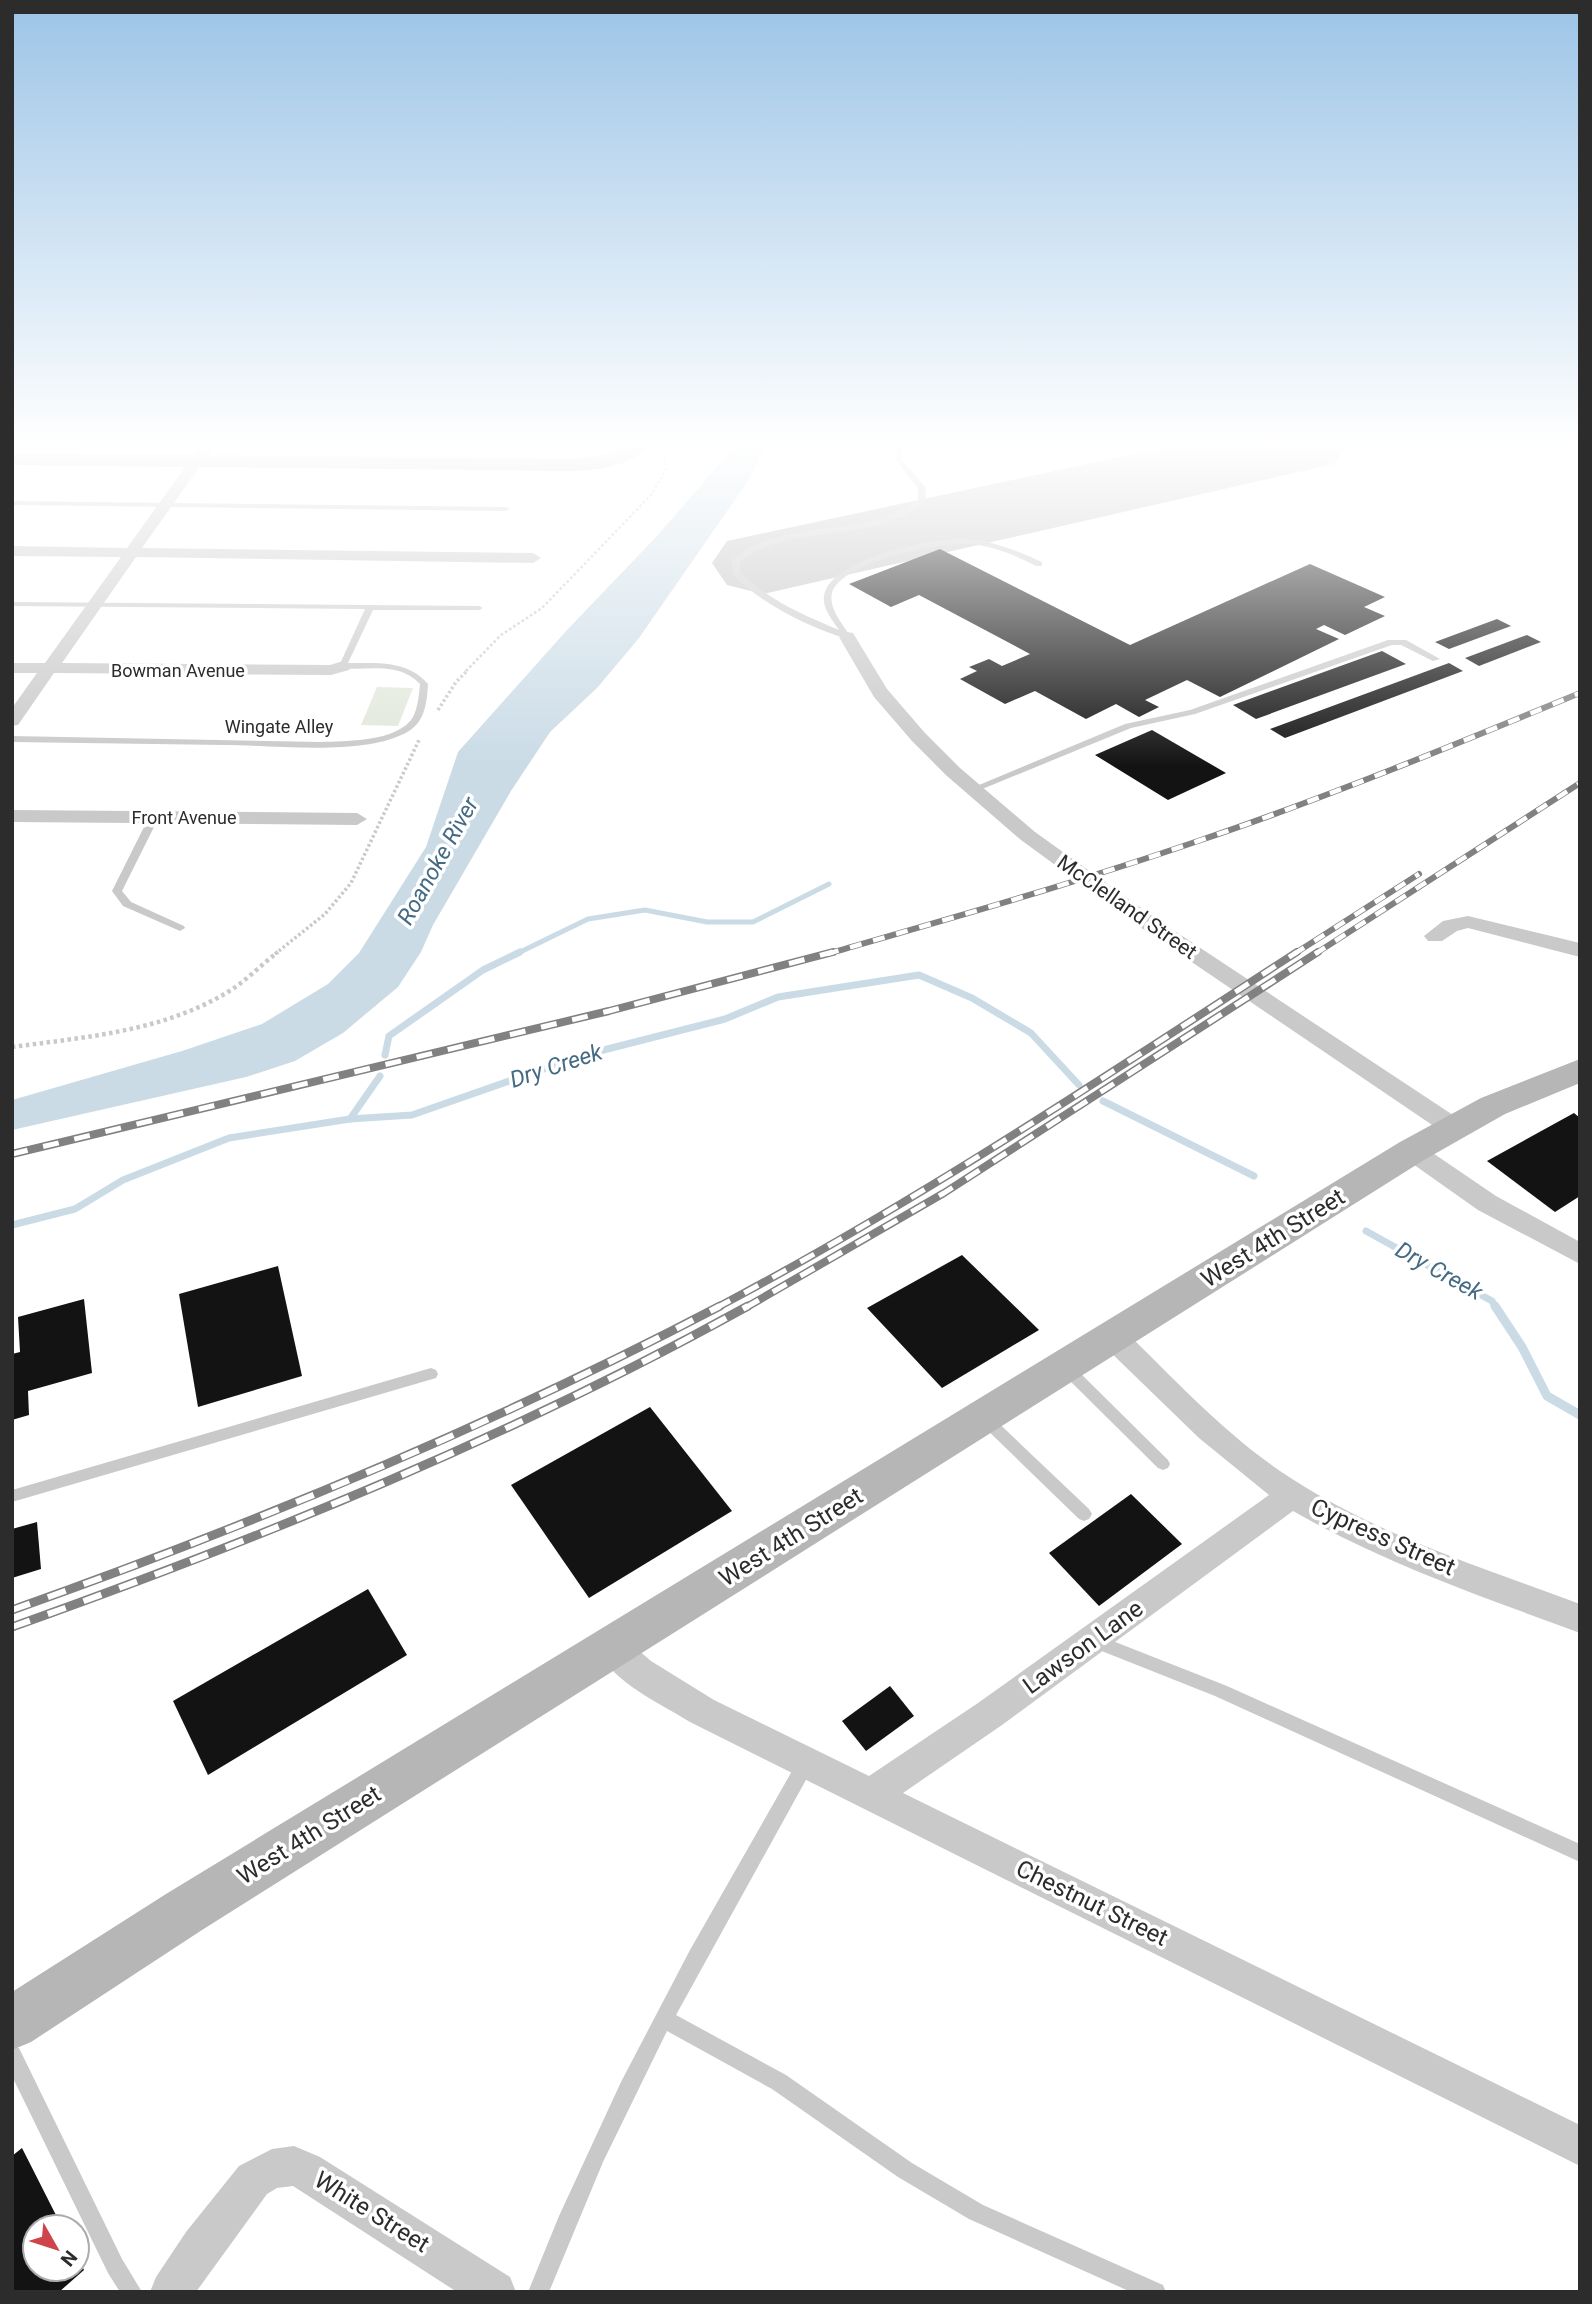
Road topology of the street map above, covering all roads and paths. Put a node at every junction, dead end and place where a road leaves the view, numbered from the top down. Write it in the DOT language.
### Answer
graph roads {
  1 [pos="103,553"];
  2 [pos="132,553"];
  3 [pos="596,553"];
  4 [pos="745,553"];
  5 [pos="901,553"];
  6 [pos="1008,553"];
  7 [pos="533,558"];
  8 [pos="1039,565"];
  9 [pos="12,604"];
  10 [pos="95,606"];
  11 [pos="370,607"];
  12 [pos="480,608"];
  13 [pos="847,637"];
  14 [pos="1436,659"];
  15 [pos="343,666"];
  16 [pos="12,668"];
  17 [pos="50,669"];
  18 [pos="435,713"];
  19 [pos="12,721"];
  20 [pos="424,731"];
  21 [pos="12,739"];
  22 [pos="972,790"];
  23 [pos="12,816"];
  24 [pos="154,817"];
  25 [pos="356,818"];
  26 [pos="180,928"];
  27 [pos="1435,936"];
  28 [pos="1580,950"];
  29 [pos="12,1046"];
  30 [pos="1580,1070"];
  31 [pos="1453,1127"];
  32 [pos="1412,1151"];
  33 [pos="1580,1254"];
  34 [pos="1113,1337"];
  35 [pos="1065,1367"];
  36 [pos="431,1374"];
  37 [pos="984,1418"];
  38 [pos="1163,1464"];
  39 [pos="1292,1495"];
  40 [pos="12,1496"];
  41 [pos="1084,1514"];
  42 [pos="1580,1619"];
  43 [pos="1091,1640"];
  44 [pos="612,1647"];
  45 [pos="806,1762"];
  46 [pos="870,1795"];
  47 [pos="1580,1853"];
  48 [pos="664,2019"];
  49 [pos="12,2023"];
  50 [pos="12,2054"];
  51 [pos="1580,2146"];
  52 [pos="132,2292"];
  53 [pos="171,2292"];
  54 [pos="495,2292"];
  55 [pos="538,2292"];
  56 [pos="1156,2292"];
  1 -- 2 [label="street"];
  2 -- 7 [label="street"];
  2 -- 10 [label="street"];
  3 -- 18 [label="path"];
  4 -- 13 [label="lane"];
  5 -- 13 [label="lane"];
  6 -- 8 [label="lane"];
  9 -- 10 [label="lane"];
  10 -- 11 [label="lane"];
  10 -- 17 [label="street"];
  11 -- 12 [label="lane"];
  11 -- 15 [label="lane"];
  13 -- 22 [label="street, McClelland Street"];
  14 -- 22 [label="lane"];
  15 -- 17 [label="street, Bowman Avenue"];
  15 -- 21 [label="lane, Wingate Alley"];
  16 -- 17 [label="street, Bowman Avenue"];
  17 -- 19 [label="street"];
  20 -- 29 [label="path"];
  22 -- 31 [label="street, McClelland Street"];
  23 -- 24 [label="street, Front Avenue"];
  24 -- 25 [label="street, Front Avenue"];
  24 -- 26 [label="lane"];
  27 -- 28 [label="street"];
  30 -- 31 [label="main road, West 4th Street"];
  31 -- 32 [label="main road, West 4th Street"];
  32 -- 33 [label="street"];
  32 -- 34 [label="main road, West 4th Street"];
  34 -- 35 [label="main road, West 4th Street"];
  34 -- 39 [label="street, Cypress Street"];
  35 -- 37 [label="main road, West 4th Street"];
  35 -- 38 [label="lane"];
  36 -- 40 [label="lane"];
  37 -- 41 [label="lane"];
  37 -- 44 [label="main road, West 4th Street"];
  39 -- 42 [label="street, Cypress Street"];
  39 -- 43 [label="street, Lawson Lane"];
  43 -- 46 [label="street, Lawson Lane"];
  43 -- 47 [label="lane"];
  44 -- 45 [label="street, Chestnut Street"];
  44 -- 49 [label="main road, West 4th Street"];
  45 -- 46 [label="street, Chestnut Street"];
  45 -- 48 [label="lane"];
  46 -- 51 [label="street, Chestnut Street"];
  48 -- 55 [label="lane"];
  48 -- 56 [label="lane"];
  50 -- 52 [label="lane"];
  53 -- 54 [label="street, White Street"];
}
